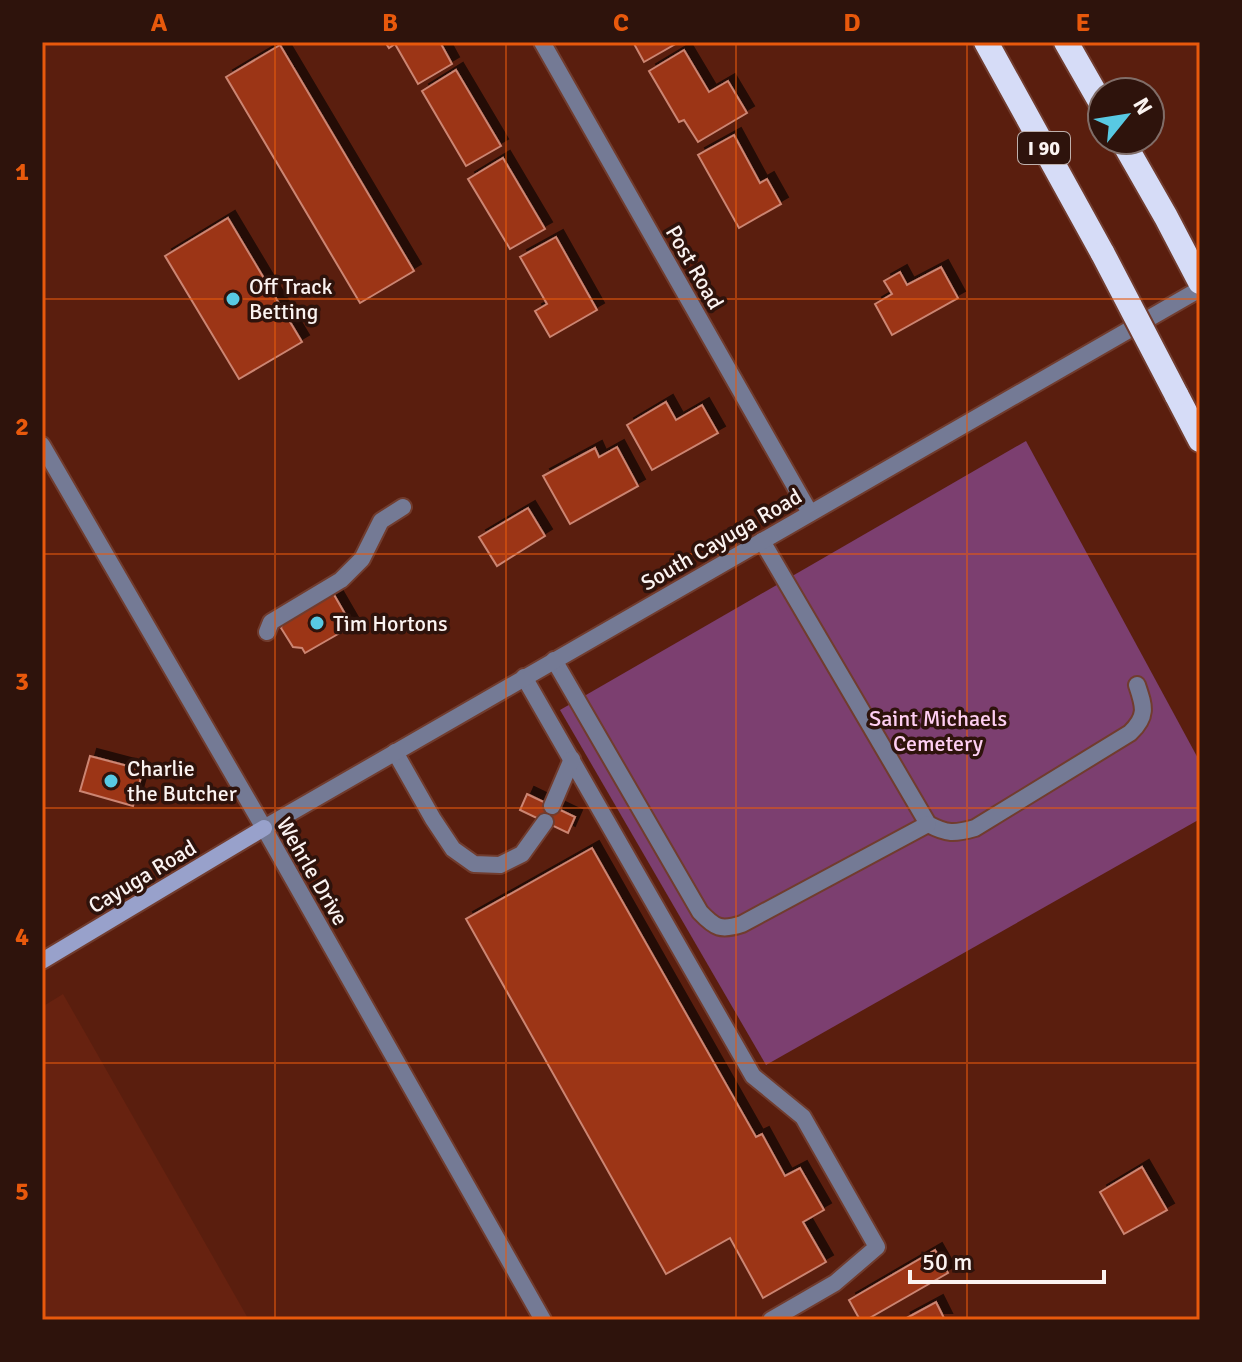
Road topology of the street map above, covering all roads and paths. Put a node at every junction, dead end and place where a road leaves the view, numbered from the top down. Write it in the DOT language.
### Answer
graph roads {
  1 [pos="542,42"];
  2 [pos="986,42"];
  3 [pos="1066,42"];
  4 [pos="1086,77"];
  5 [pos="1131,156"];
  6 [pos="1200,282"];
  7 [pos="1200,289"];
  8 [pos="1200,440"];
  9 [pos="42,445"];
  10 [pos="403,507"];
  11 [pos="810,513"];
  12 [pos="762,541"];
  13 [pos="267,632"];
  14 [pos="554,660"];
  15 [pos="524,677"];
  16 [pos="1137,685"];
  17 [pos="395,752"];
  18 [pos="572,759"];
  19 [pos="552,806"];
  20 [pos="545,822"];
  21 [pos="928,824"];
  22 [pos="264,828"];
  23 [pos="42,961"];
  24 [pos="543,1320"];
  25 [pos="771,1320"];
  1 -- 11 [label="street, Post Road"];
  2 -- 8 [label="highway, I 90, bridge"];
  3 -- 4 [label="highway"];
  5 -- 6 [label="highway"];
  7 -- 11 [label="street, South Cayuga Road"];
  9 -- 22 [label="street, Wehrle Drive"];
  10 -- 13 [label="street"];
  11 -- 12 [label="street, South Cayuga Road"];
  12 -- 14 [label="street, South Cayuga Road"];
  12 -- 21 [label="street"];
  14 -- 15 [label="street, South Cayuga Road"];
  14 -- 21 [label="street"];
  15 -- 17 [label="street, South Cayuga Road"];
  15 -- 18 [label="street"];
  16 -- 21 [label="street"];
  17 -- 20 [label="street"];
  17 -- 22 [label="street, South Cayuga Road"];
  18 -- 19 [label="street"];
  18 -- 25 [label="street"];
  22 -- 23 [label="main road, Cayuga Road"];
  22 -- 24 [label="street, Wehrle Drive"];
}
